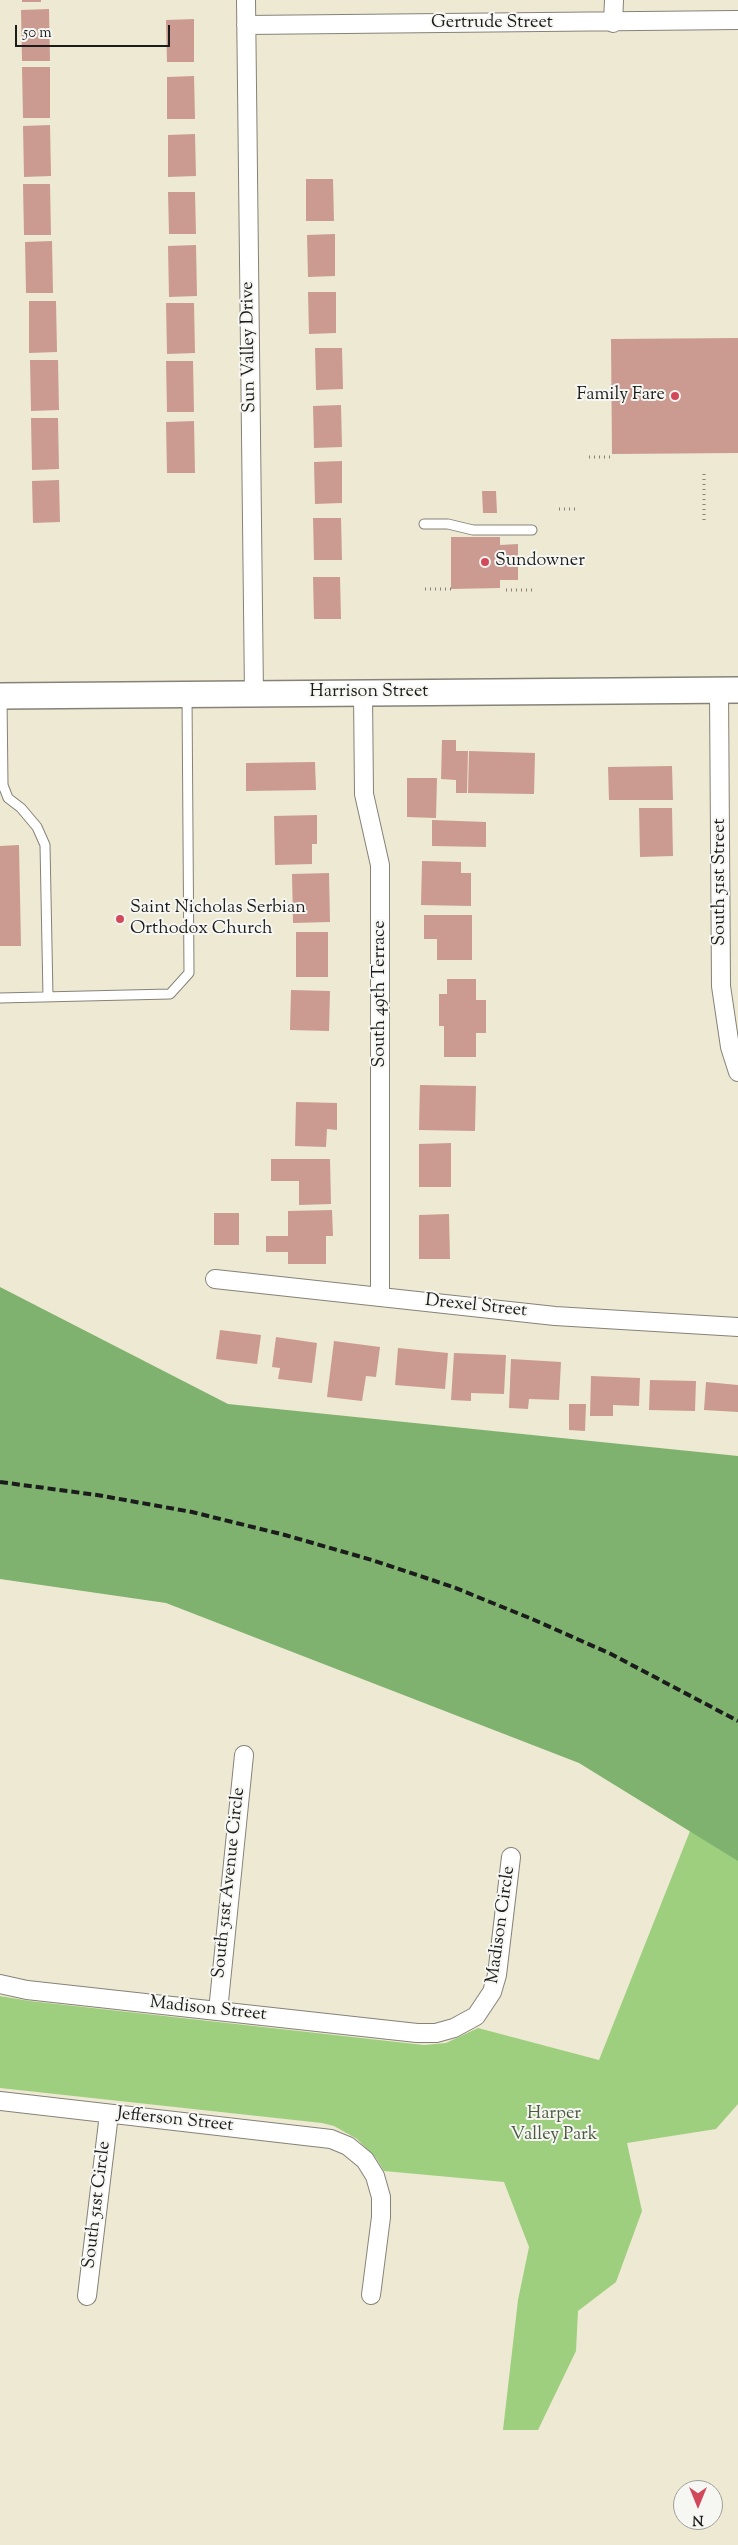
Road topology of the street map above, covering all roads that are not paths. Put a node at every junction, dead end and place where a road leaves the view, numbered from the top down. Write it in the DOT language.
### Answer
graph roads {
  1 [pos="246,0"];
  2 [pos="614,0"];
  3 [pos="738,20"];
  4 [pos="613,23"];
  5 [pos="246,26"];
  6 [pos="424,524"];
  7 [pos="532,530"];
  8 [pos="729,690"];
  9 [pos="363,693"];
  10 [pos="254,694"];
  11 [pos="187,695"];
  12 [pos="1,696"];
  13 [pos="4,799"];
  14 [pos="48,997"];
  15 [pos="0,998"];
  16 [pos="738,1072"];
  17 [pos="215,1279"];
  18 [pos="380,1296"];
  19 [pos="738,1327"];
  20 [pos="244,1755"];
  21 [pos="511,1857"];
  22 [pos="0,1984"];
  23 [pos="218,2011"];
  24 [pos="417,2033"];
  25 [pos="0,2101"];
  26 [pos="109,2114"];
  27 [pos="371,2295"];
  28 [pos="87,2296"];
  1 -- 5 [label="street, Sun Valley Drive"];
  2 -- 4 [label="street"];
  3 -- 4 [label="street, Gertrude Street"];
  4 -- 5 [label="street, Gertrude Street"];
  5 -- 10 [label="street, Sun Valley Drive"];
  6 -- 7 [label="lane"];
  8 -- 9 [label="main road, Harrison Street"];
  8 -- 16 [label="street, South 51st Street"];
  9 -- 10 [label="main road, Harrison Street"];
  9 -- 18 [label="street, South 49th Terrace"];
  10 -- 11 [label="main road, Harrison Street"];
  11 -- 12 [label="main road, Harrison Street"];
  11 -- 14 [label="lane"];
  12 -- 13 [label="lane"];
  13 -- 14 [label="lane"];
  14 -- 15 [label="lane"];
  17 -- 18 [label="street, Drexel Street"];
  18 -- 19 [label="street, Drexel Street"];
  20 -- 23 [label="street, South 51st Avenue Circle"];
  21 -- 24 [label="street, Madison Circle"];
  22 -- 23 [label="street, Madison Street"];
  23 -- 24 [label="street, Madison Street"];
  25 -- 26 [label="street, Jefferson Street"];
  26 -- 27 [label="street, Jefferson Street"];
  26 -- 28 [label="street, South 51st Circle"];
}
